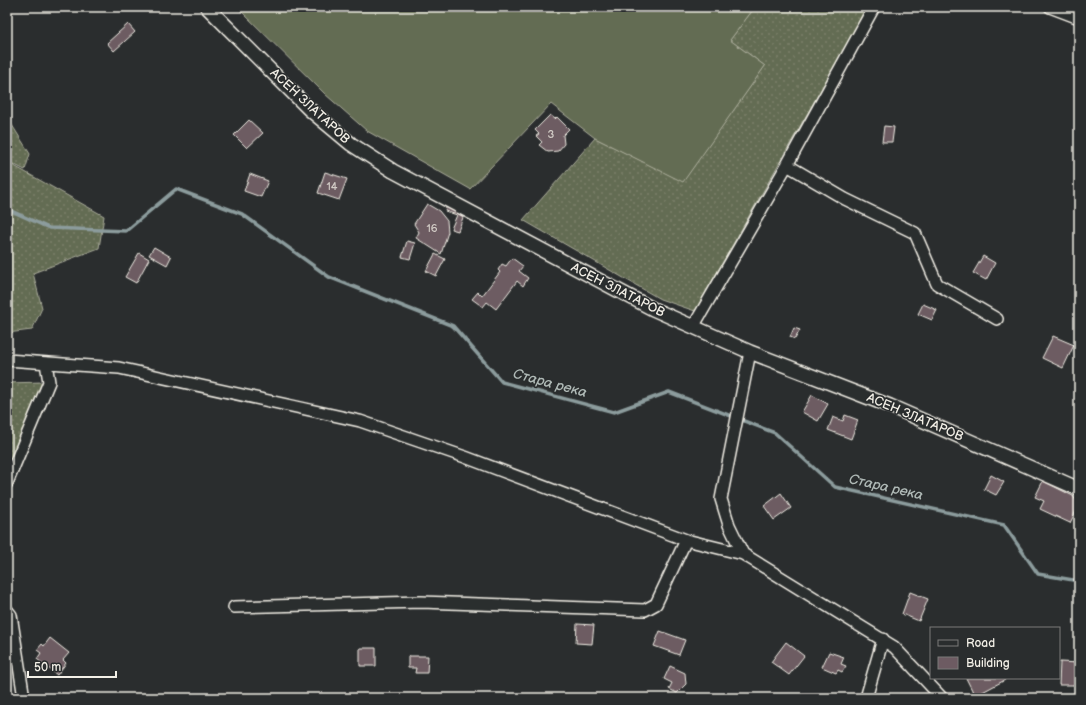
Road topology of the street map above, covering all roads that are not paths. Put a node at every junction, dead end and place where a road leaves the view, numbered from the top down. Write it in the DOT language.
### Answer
graph roads {
  1 [pos="207,7"];
  2 [pos="874,7"];
  3 [pos="1050,7"];
  4 [pos="1079,18"];
  5 [pos="787,165"];
  6 [pos="997,319"];
  7 [pos="693,327"];
  8 [pos="750,352"];
  9 [pos="7,360"];
  10 [pos="46,363"];
  11 [pos="7,483"];
  12 [pos="1079,489"];
  13 [pos="686,540"];
  14 [pos="743,554"];
  15 [pos="234,607"];
  16 [pos="7,610"];
  17 [pos="883,639"];
  18 [pos="24,698"];
  19 [pos="866,698"];
  20 [pos="942,698"];
  1 -- 7 [label="street, АСЕН ЗЛАТАРОВ"];
  2 -- 5 [label="street"];
  3 -- 4 [label="street"];
  5 -- 6 [label="street"];
  5 -- 7 [label="street"];
  7 -- 8 [label="street, АСЕН ЗЛАТАРОВ"];
  8 -- 12 [label="street, АСЕН ЗЛАТАРОВ"];
  8 -- 14 [label="street"];
  9 -- 10 [label="street"];
  10 -- 11 [label="street"];
  10 -- 13 [label="street"];
  13 -- 14 [label="street"];
  13 -- 15 [label="street"];
  14 -- 17 [label="street"];
  16 -- 18 [label="street"];
  17 -- 19 [label="street"];
  17 -- 20 [label="street"];
}
